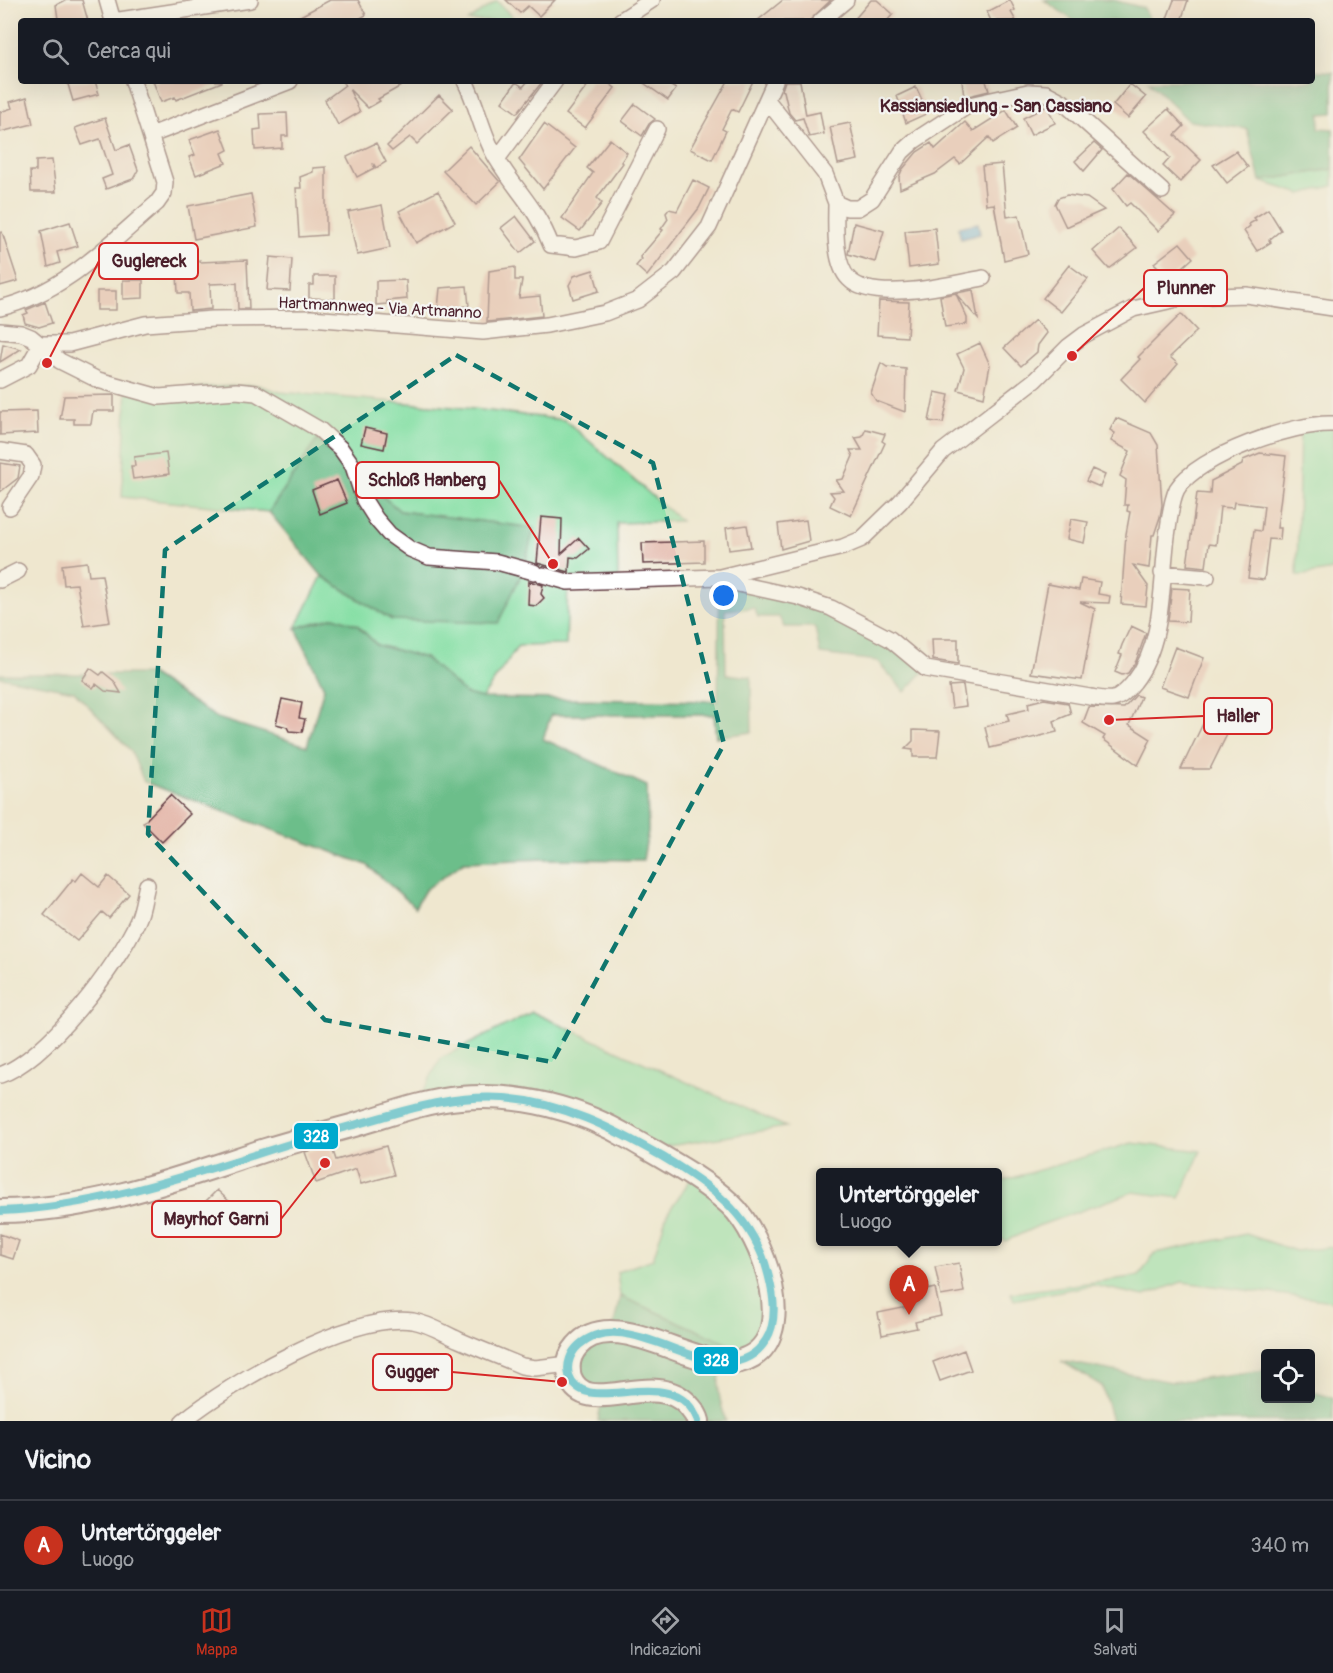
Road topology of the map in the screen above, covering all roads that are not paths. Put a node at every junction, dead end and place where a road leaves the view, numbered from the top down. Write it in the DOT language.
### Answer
graph roads {
  1 [pos="107,0"];
  2 [pos="250,0"];
  3 [pos="652,0"];
  4 [pos="846,0"];
  5 [pos="112,18"];
  6 [pos="133,18"];
  7 [pos="625,18"];
  8 [pos="825,18"];
  9 [pos="134,84"];
  10 [pos="282,84"];
  11 [pos="466,84"];
  12 [pos="553,84"];
  13 [pos="775,84"];
  14 [pos="767,100"];
  15 [pos="657,129"];
  16 [pos="151,135"];
  17 [pos="497,159"];
  18 [pos="1162,191"];
  19 [pos="836,204"];
  20 [pos="983,278"];
  21 [pos="0,308"];
  22 [pos="1333,308"];
  23 [pos="0,331"];
  24 [pos="41,344"];
  25 [pos="0,380"];
  26 [pos="1333,424"];
  27 [pos="0,451"];
  28 [pos="10,507"];
  29 [pos="18,571"];
  30 [pos="1162,573"];
  31 [pos="720,577"];
  32 [pos="1207,578"];
  33 [pos="0,580"];
  34 [pos="147,885"];
  35 [pos="0,1075"];
  36 [pos="0,1211"];
  37 [pos="569,1364"];
  38 [pos="183,1421"];
  39 [pos="698,1421"];
  1 -- 5 [label="street"];
  2 -- 6 [label="street"];
  3 -- 7 [label="street"];
  4 -- 8 [label="street"];
  9 -- 16 [label="street"];
  10 -- 16 [label="street"];
  11 -- 17 [label="street"];
  12 -- 17 [label="street"];
  13 -- 14 [label="street, Hartmannweg - Via Artmanno"];
  14 -- 19 [label="street"];
  14 -- 24 [label="street, Hartmannweg - Via Artmanno"];
  15 -- 17 [label="street"];
  16 -- 21 [label="street"];
  18 -- 19 [label="street"];
  19 -- 20 [label="street"];
  22 -- 31 [label="street"];
  23 -- 24 [label="street"];
  24 -- 25 [label="street"];
  24 -- 31 [label="street"];
  26 -- 30 [label="street"];
  27 -- 28 [label="street"];
  29 -- 33 [label="street"];
  30 -- 31 [label="street"];
  30 -- 32 [label="street"];
  34 -- 35 [label="street"];
  36 -- 37 [label="street"];
  37 -- 38 [label="street"];
  37 -- 39 [label="street"];
}
